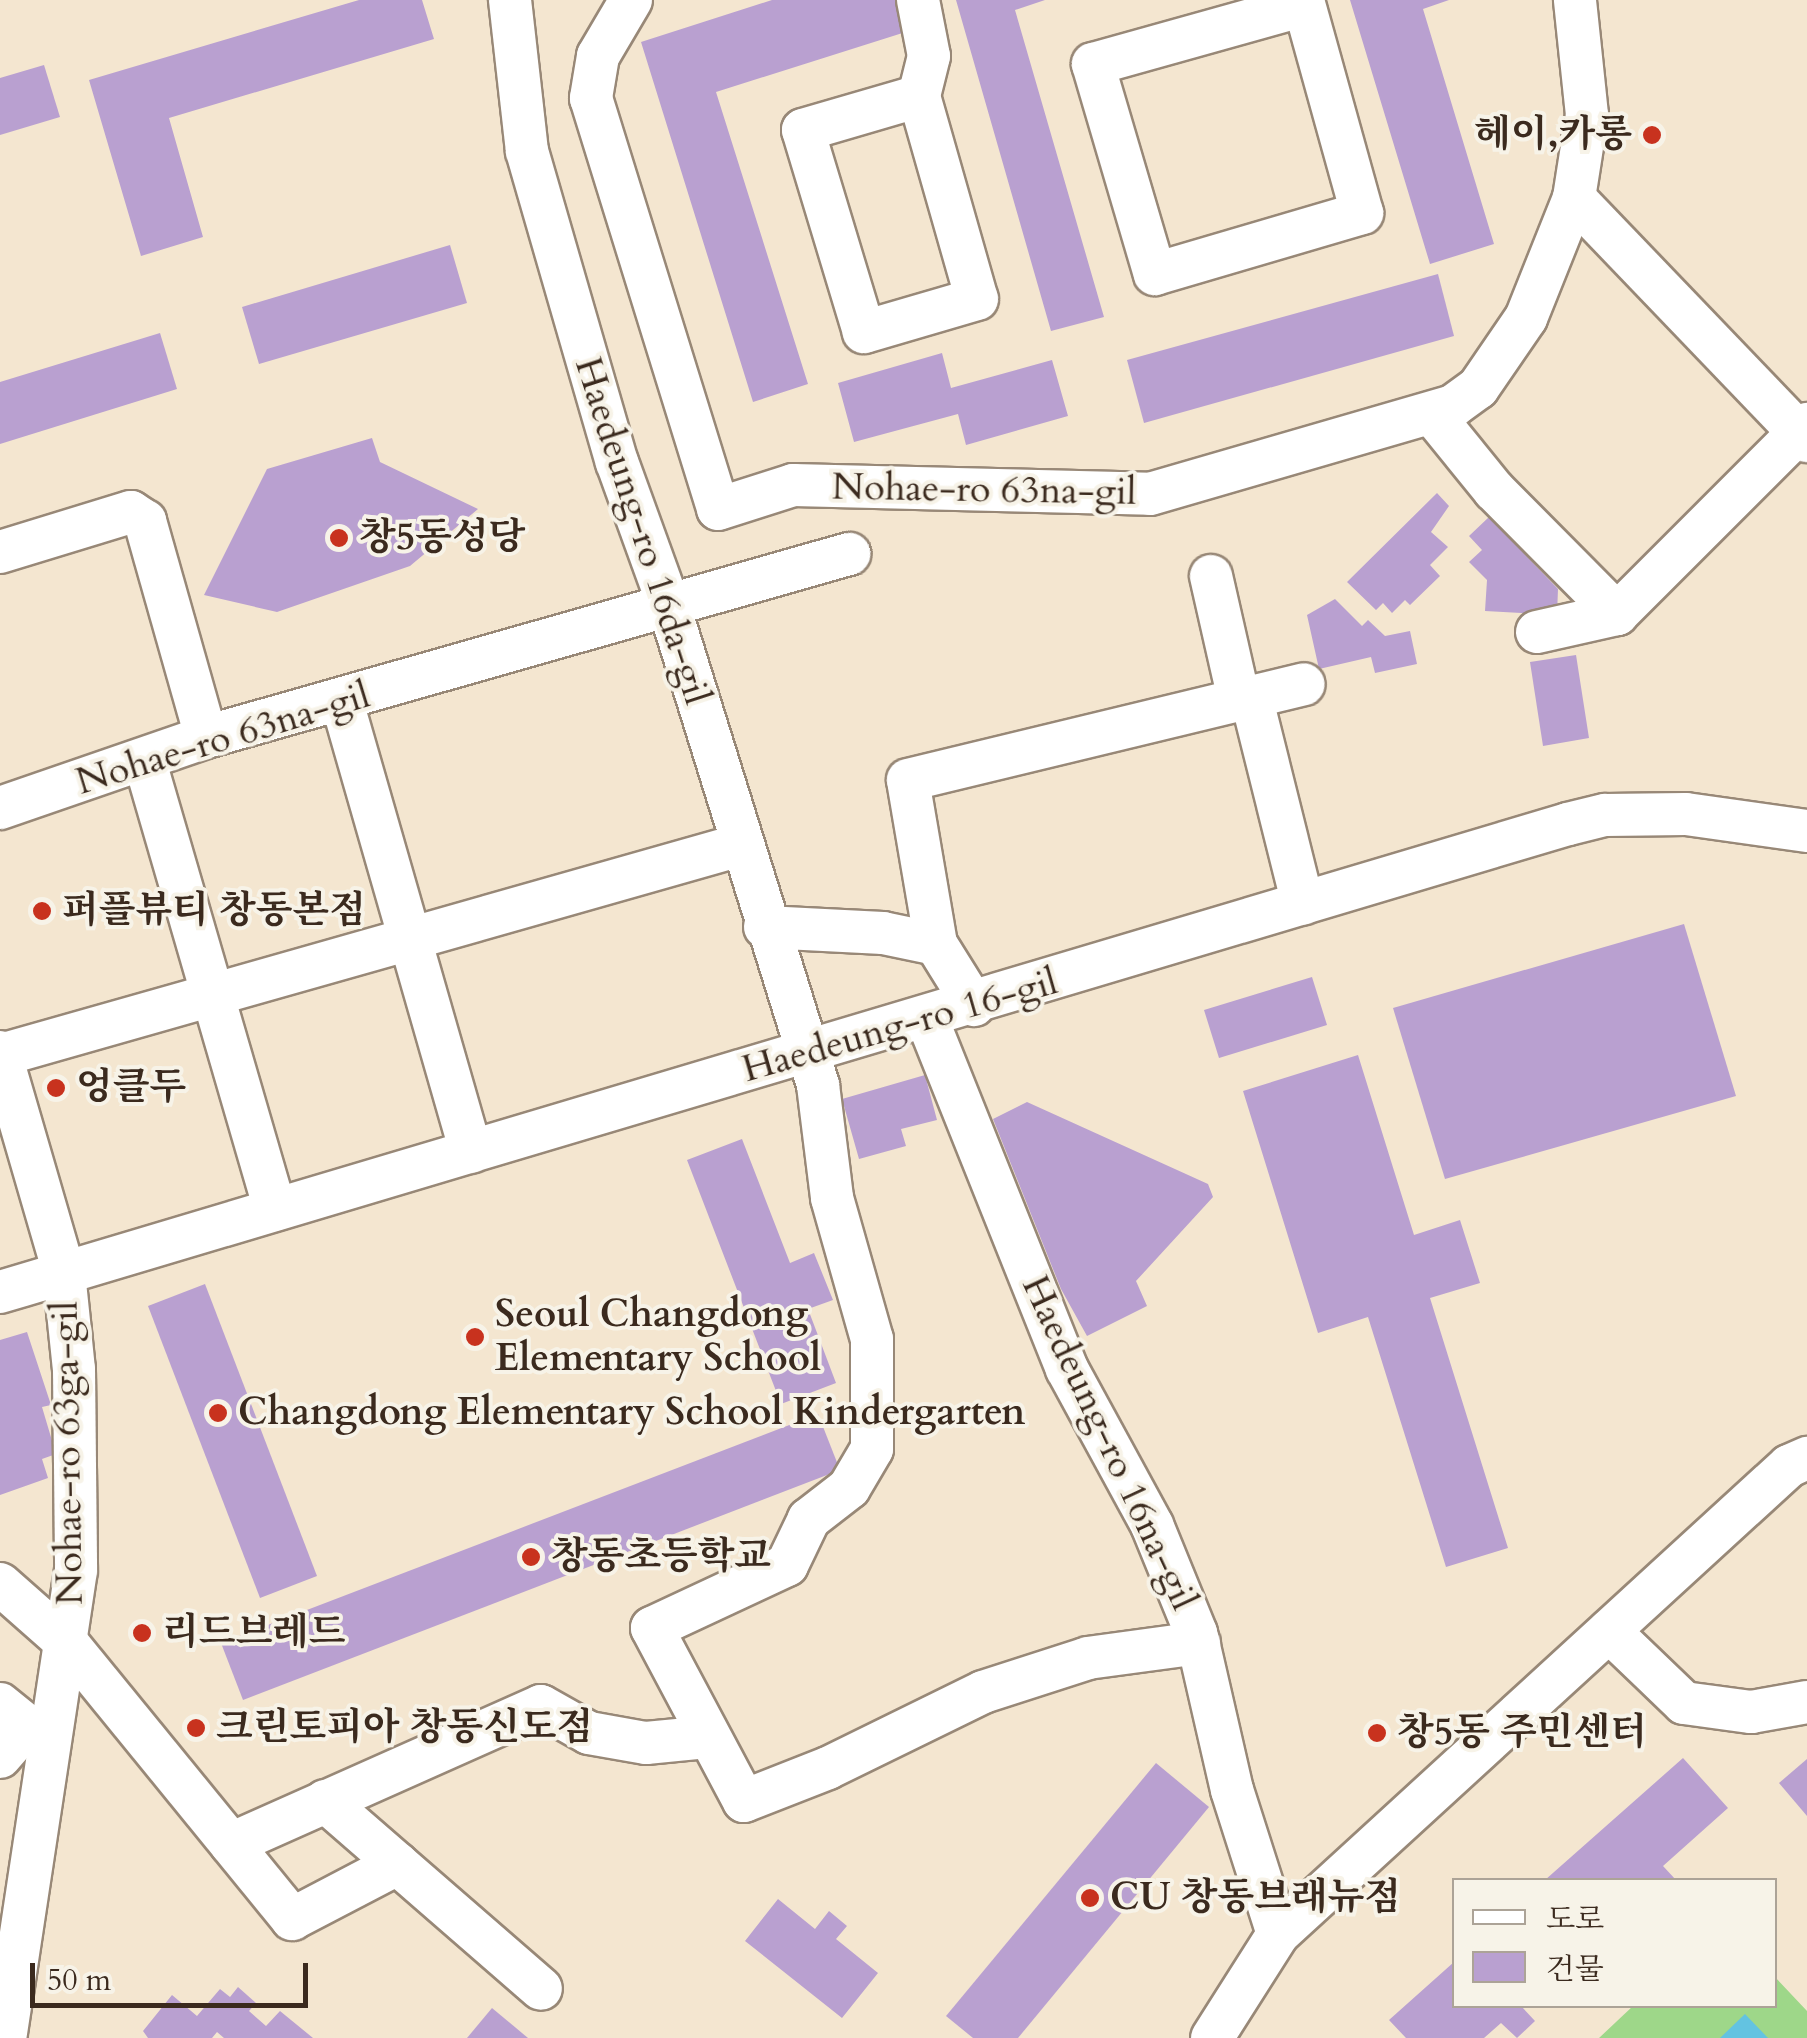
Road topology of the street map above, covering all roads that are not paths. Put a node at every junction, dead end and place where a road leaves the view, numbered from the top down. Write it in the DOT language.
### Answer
graph roads {
  1 [pos="510,0"];
  2 [pos="631,0"];
  3 [pos="918,0"];
  4 [pos="1574,0"];
  5 [pos="1302,3"];
  6 [pos="918,96"];
  7 [pos="1574,198"];
  8 [pos="1434,416"];
  9 [pos="1804,432"];
  10 [pos="0,552"];
  11 [pos="849,554"];
  12 [pos="1211,576"];
  13 [pos="668,604"];
  14 [pos="1617,614"];
  15 [pos="1537,632"];
  16 [pos="1304,684"];
  17 [pos="1245,698"];
  18 [pos="342,702"];
  19 [pos="206,738"];
  20 [pos="145,762"];
  21 [pos="0,808"];
  22 [pos="1807,831"];
  23 [pos="740,845"];
  24 [pos="1303,904"];
  25 [pos="765,927"];
  26 [pos="409,942"];
  27 [pos="936,944"];
  28 [pos="213,997"];
  29 [pos="974,1005"];
  30 [pos="927,1020"];
  31 [pos="0,1054"];
  32 [pos="805,1054"];
  33 [pos="471,1152"];
  34 [pos="275,1210"];
  35 [pos="64,1273"];
  36 [pos="0,1292"];
  37 [pos="1807,1458"];
  38 [pos="0,1584"];
  39 [pos="1609,1631"];
  40 [pos="1198,1643"];
  41 [pos="68,1644"];
  42 [pos="1807,1702"];
  43 [pos="0,1704"];
  44 [pos="707,1736"];
  45 [pos="0,1757"];
  46 [pos="325,1801"];
  47 [pos="231,1844"];
  48 [pos="397,1864"];
  49 [pos="1278,1934"];
  50 [pos="541,1990"];
  51 [pos="5,2038"];
  52 [pos="1212,2038"];
  1 -- 13 [label="street, Haedeung-ro 16da-gil"];
  2 -- 8 [label="street, Nohae-ro 63na-gil"];
  3 -- 6 [label="street"];
  4 -- 7 [label="street, Nohae-ro 63na-gil"];
  5 -- 5 [label="street"];
  6 -- 6 [label="street"];
  7 -- 8 [label="street, Nohae-ro 63na-gil"];
  7 -- 9 [label="street"];
  8 -- 14 [label="street"];
  9 -- 14 [label="street"];
  10 -- 19 [label="street"];
  11 -- 13 [label="street, Nohae-ro 63na-gil"];
  12 -- 17 [label="street"];
  13 -- 18 [label="street, Nohae-ro 63na-gil"];
  13 -- 23 [label="street, Haedeung-ro 16da-gil"];
  14 -- 15 [label="street"];
  16 -- 17 [label="street"];
  17 -- 24 [label="street"];
  17 -- 27 [label="street"];
  18 -- 19 [label="street, Nohae-ro 63na-gil"];
  18 -- 26 [label="street"];
  19 -- 20 [label="street, Nohae-ro 63na-gil"];
  20 -- 21 [label="street, Nohae-ro 63na-gil"];
  20 -- 28 [label="street"];
  22 -- 24 [label="street, Haedeung-ro 16-gil"];
  23 -- 25 [label="street, Haedeung-ro 16da-gil"];
  23 -- 26 [label="street"];
  24 -- 29 [label="street, Haedeung-ro 16-gil"];
  25 -- 27 [label="street"];
  25 -- 32 [label="street, Haedeung-ro 16da-gil"];
  26 -- 28 [label="street"];
  26 -- 33 [label="street"];
  27 -- 29 [label="street"];
  28 -- 31 [label="street"];
  28 -- 34 [label="street"];
  29 -- 30 [label="street, Haedeung-ro 16-gil"];
  30 -- 32 [label="street, Haedeung-ro 16-gil"];
  30 -- 40 [label="street, Haedeung-ro 16na-gil"];
  31 -- 35 [label="street, Nohae-ro 63ga-gil"];
  32 -- 33 [label="street, Haedeung-ro 16-gil"];
  32 -- 44 [label="street, Haedeung-ro 16da-gil"];
  33 -- 34 [label="street, Haedeung-ro 16-gil"];
  34 -- 35 [label="street, Haedeung-ro 16-gil"];
  35 -- 36 [label="street, Haedeung-ro 16-gil"];
  35 -- 41 [label="street, Nohae-ro 63ga-gil"];
  37 -- 39 [label="street"];
  38 -- 41 [label="street"];
  39 -- 42 [label="street"];
  39 -- 49 [label="street"];
  40 -- 44 [label="street"];
  40 -- 49 [label="street, Haedeung-ro 16na-gil"];
  41 -- 47 [label="street"];
  41 -- 51 [label="street, Nohae-ro 63ga-gil"];
  43 -- 45 [label="street"];
  44 -- 46 [label="street"];
  46 -- 47 [label="street"];
  46 -- 48 [label="street"];
  47 -- 48 [label="street"];
  48 -- 50 [label="street"];
  49 -- 52 [label="street"];
}
